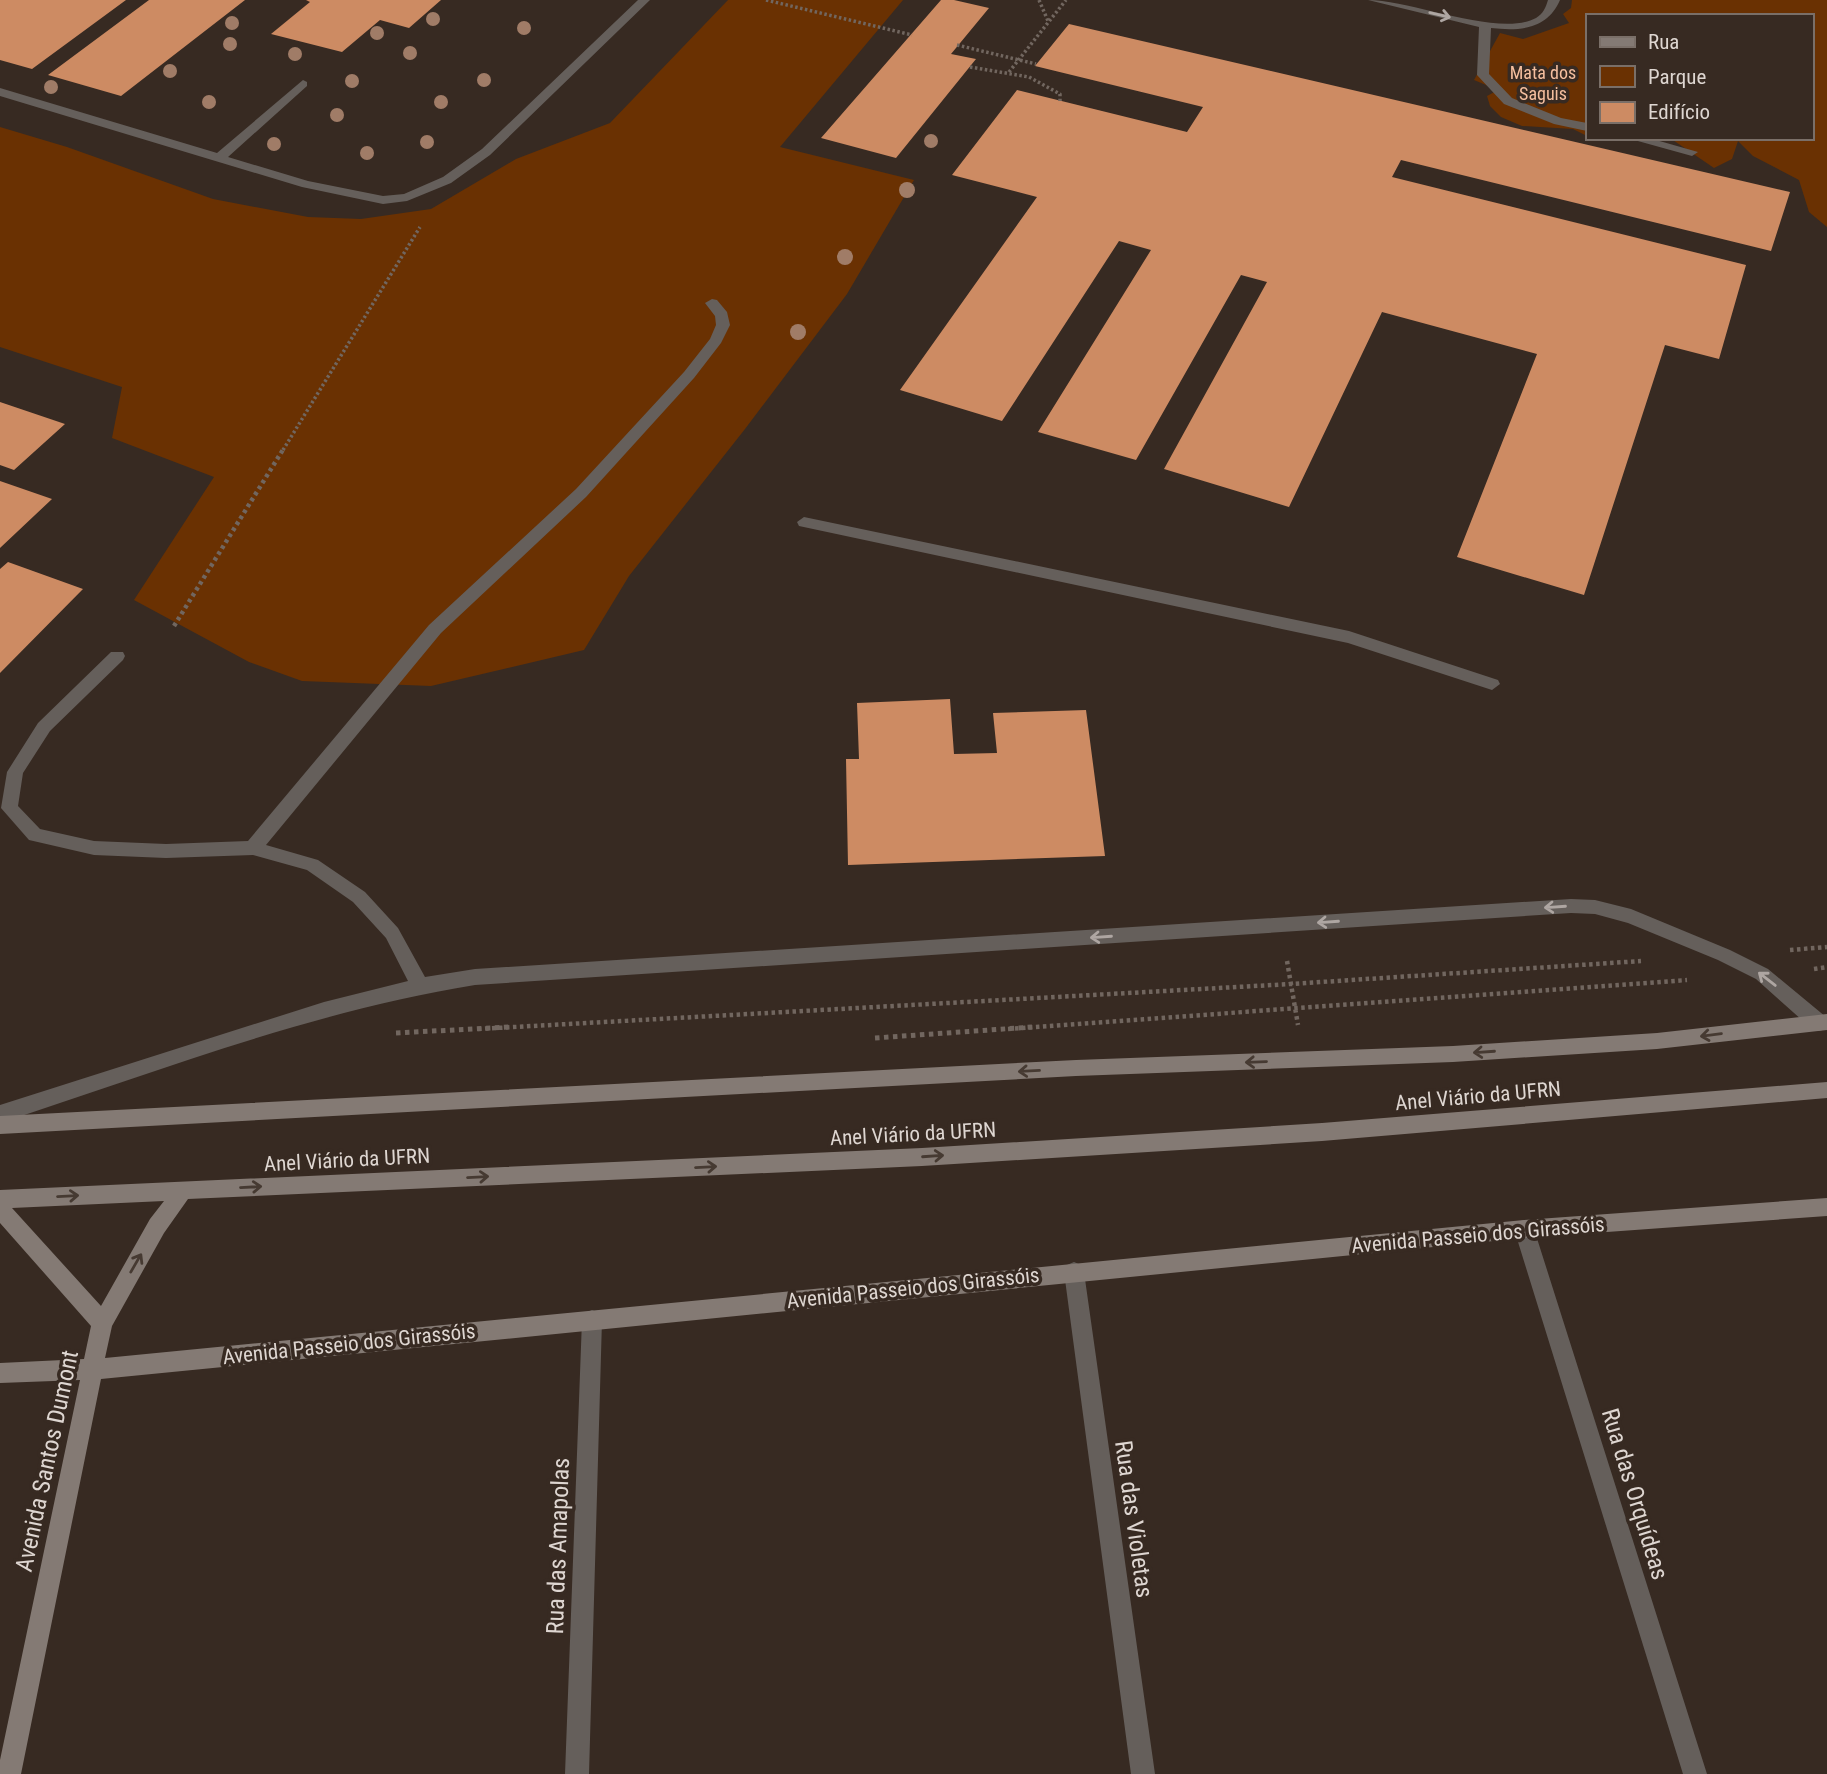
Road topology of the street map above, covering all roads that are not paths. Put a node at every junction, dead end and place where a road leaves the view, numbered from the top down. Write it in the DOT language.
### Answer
graph roads {
  1 [pos="644,0"];
  2 [pos="1374,0"];
  3 [pos="1555,0"];
  4 [pos="1485,24"];
  5 [pos="303,84"];
  6 [pos="0,92"];
  7 [pos="1586,127"];
  8 [pos="1641,140"];
  9 [pos="1692,152"];
  10 [pos="218,159"];
  11 [pos="712,303"];
  12 [pos="804,522"];
  13 [pos="117,656"];
  14 [pos="1492,684"];
  15 [pos="253,848"];
  16 [pos="420,986"];
  17 [pos="1823,1023"];
  18 [pos="1827,1090"];
  19 [pos="0,1114"];
  20 [pos="0,1125"];
  21 [pos="183,1191"];
  22 [pos="0,1199"];
  23 [pos="1827,1207"];
  24 [pos="0,1209"];
  25 [pos="1524,1229"];
  26 [pos="1074,1272"];
  27 [pos="592,1320"];
  28 [pos="102,1323"];
  29 [pos="94,1369"];
  30 [pos="0,1373"];
  31 [pos="9,1774"];
  32 [pos="577,1774"];
  33 [pos="1143,1774"];
  34 [pos="1695,1774"];
  1 -- 10 [label="street"];
  2 -- 4 [label="street, one-way"];
  3 -- 4 [label="street"];
  4 -- 7 [label="street"];
  5 -- 10 [label="street"];
  6 -- 10 [label="street"];
  8 -- 9 [label="street"];
  11 -- 15 [label="street"];
  12 -- 14 [label="street"];
  13 -- 15 [label="street"];
  15 -- 16 [label="street"];
  17 -- 16 [label="street, one-way"];
  16 -- 19 [label="street"];
  17 -- 20 [label="main road, Anel Viário da UFRN, one-way"];
  21 -- 18 [label="main road, Anel Viário da UFRN, one-way"];
  22 -- 21 [label="main road, Anel Viário da UFRN, one-way"];
  28 -- 21 [label="main road, Avenida Santos Dumont, one-way"];
  23 -- 25 [label="main road, Avenida Passeio dos Girassóis"];
  24 -- 28 [label="main road"];
  25 -- 26 [label="main road, Avenida Passeio dos Girassóis"];
  25 -- 34 [label="street, Rua das Orquídeas"];
  26 -- 27 [label="main road, Avenida Passeio dos Girassóis"];
  26 -- 33 [label="street, Rua das Violetas"];
  27 -- 29 [label="main road, Avenida Passeio dos Girassóis"];
  27 -- 32 [label="street, Rua das Amapolas"];
  28 -- 29 [label="main road, Avenida Santos Dumont"];
  29 -- 30 [label="main road, Avenida Passeio dos Girassóis"];
  29 -- 31 [label="main road, Avenida Santos Dumont"];
}
